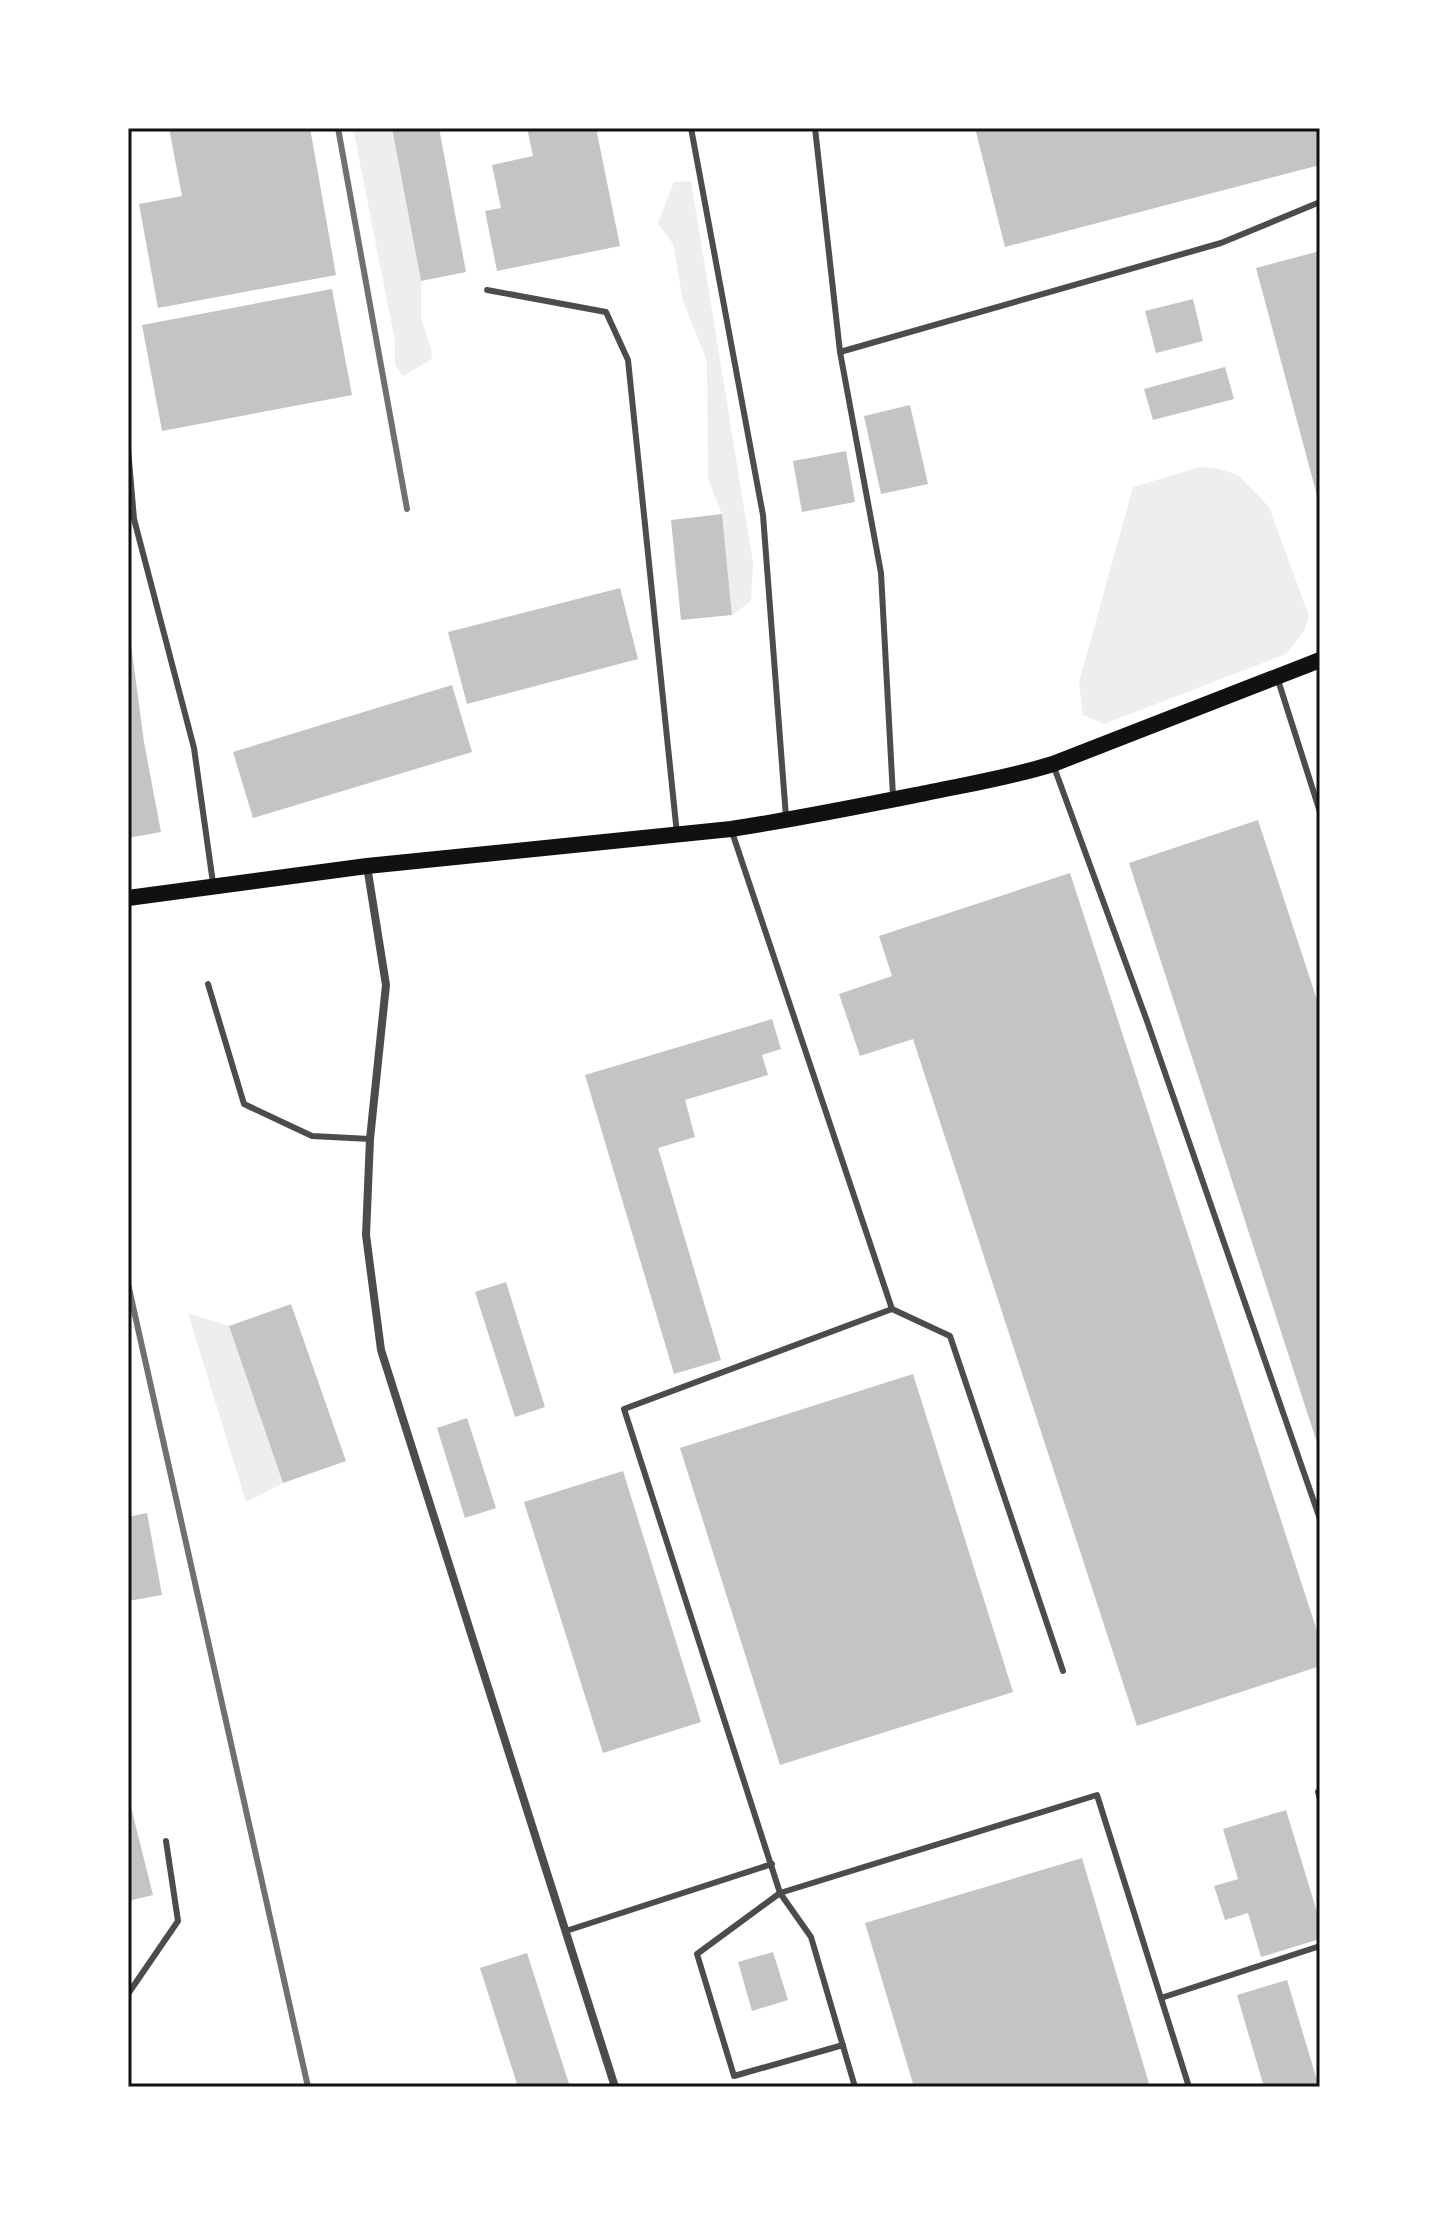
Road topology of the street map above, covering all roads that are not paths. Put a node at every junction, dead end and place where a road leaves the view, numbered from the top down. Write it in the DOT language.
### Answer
graph roads {
  1 [pos="691,128"];
  2 [pos="815,128"];
  3 [pos="1320,202"];
  4 [pos="487,290"];
  5 [pos="840,352"];
  6 [pos="128,449"];
  7 [pos="1320,660"];
  8 [pos="1277,677"];
  9 [pos="1053,764"];
  10 [pos="893,800"];
  11 [pos="1320,812"];
  12 [pos="787,821"];
  13 [pos="731,829"];
  14 [pos="677,834"];
  15 [pos="367,866"];
  16 [pos="213,887"];
  17 [pos="128,898"];
  18 [pos="208,984"];
  19 [pos="370,1139"];
  20 [pos="892,1309"];
  21 [pos="1320,1519"];
  22 [pos="1063,1671"];
  23 [pos="166,1841"];
  24 [pos="772,1864"];
  25 [pos="780,1893"];
  26 [pos="566,1931"];
  27 [pos="1320,1946"];
  28 [pos="128,1994"];
  29 [pos="1161,1998"];
  30 [pos="843,2045"];
  31 [pos="615,2087"];
  32 [pos="855,2087"];
  33 [pos="1189,2087"];
  1 -- 12 [label="lane"];
  2 -- 5 [label="lane"];
  3 -- 5 [label="lane"];
  4 -- 14 [label="lane"];
  5 -- 10 [label="lane"];
  6 -- 16 [label="lane"];
  7 -- 8 [label="main road"];
  8 -- 9 [label="main road"];
  8 -- 11 [label="lane"];
  9 -- 10 [label="main road"];
  9 -- 21 [label="lane"];
  10 -- 12 [label="main road"];
  12 -- 13 [label="main road"];
  13 -- 14 [label="main road"];
  13 -- 20 [label="lane"];
  14 -- 15 [label="main road"];
  15 -- 16 [label="main road"];
  15 -- 19 [label="street"];
  16 -- 17 [label="main road"];
  18 -- 19 [label="lane"];
  19 -- 26 [label="street"];
  20 -- 22 [label="lane"];
  20 -- 24 [label="lane"];
  23 -- 28 [label="lane"];
  24 -- 25 [label="lane"];
  24 -- 26 [label="lane"];
  25 -- 29 [label="lane"];
  25 -- 30 [label="lane"];
  25 -- 30 [label="lane"];
  26 -- 31 [label="street"];
  27 -- 29 [label="lane"];
  29 -- 33 [label="lane"];
  30 -- 32 [label="lane"];
}
